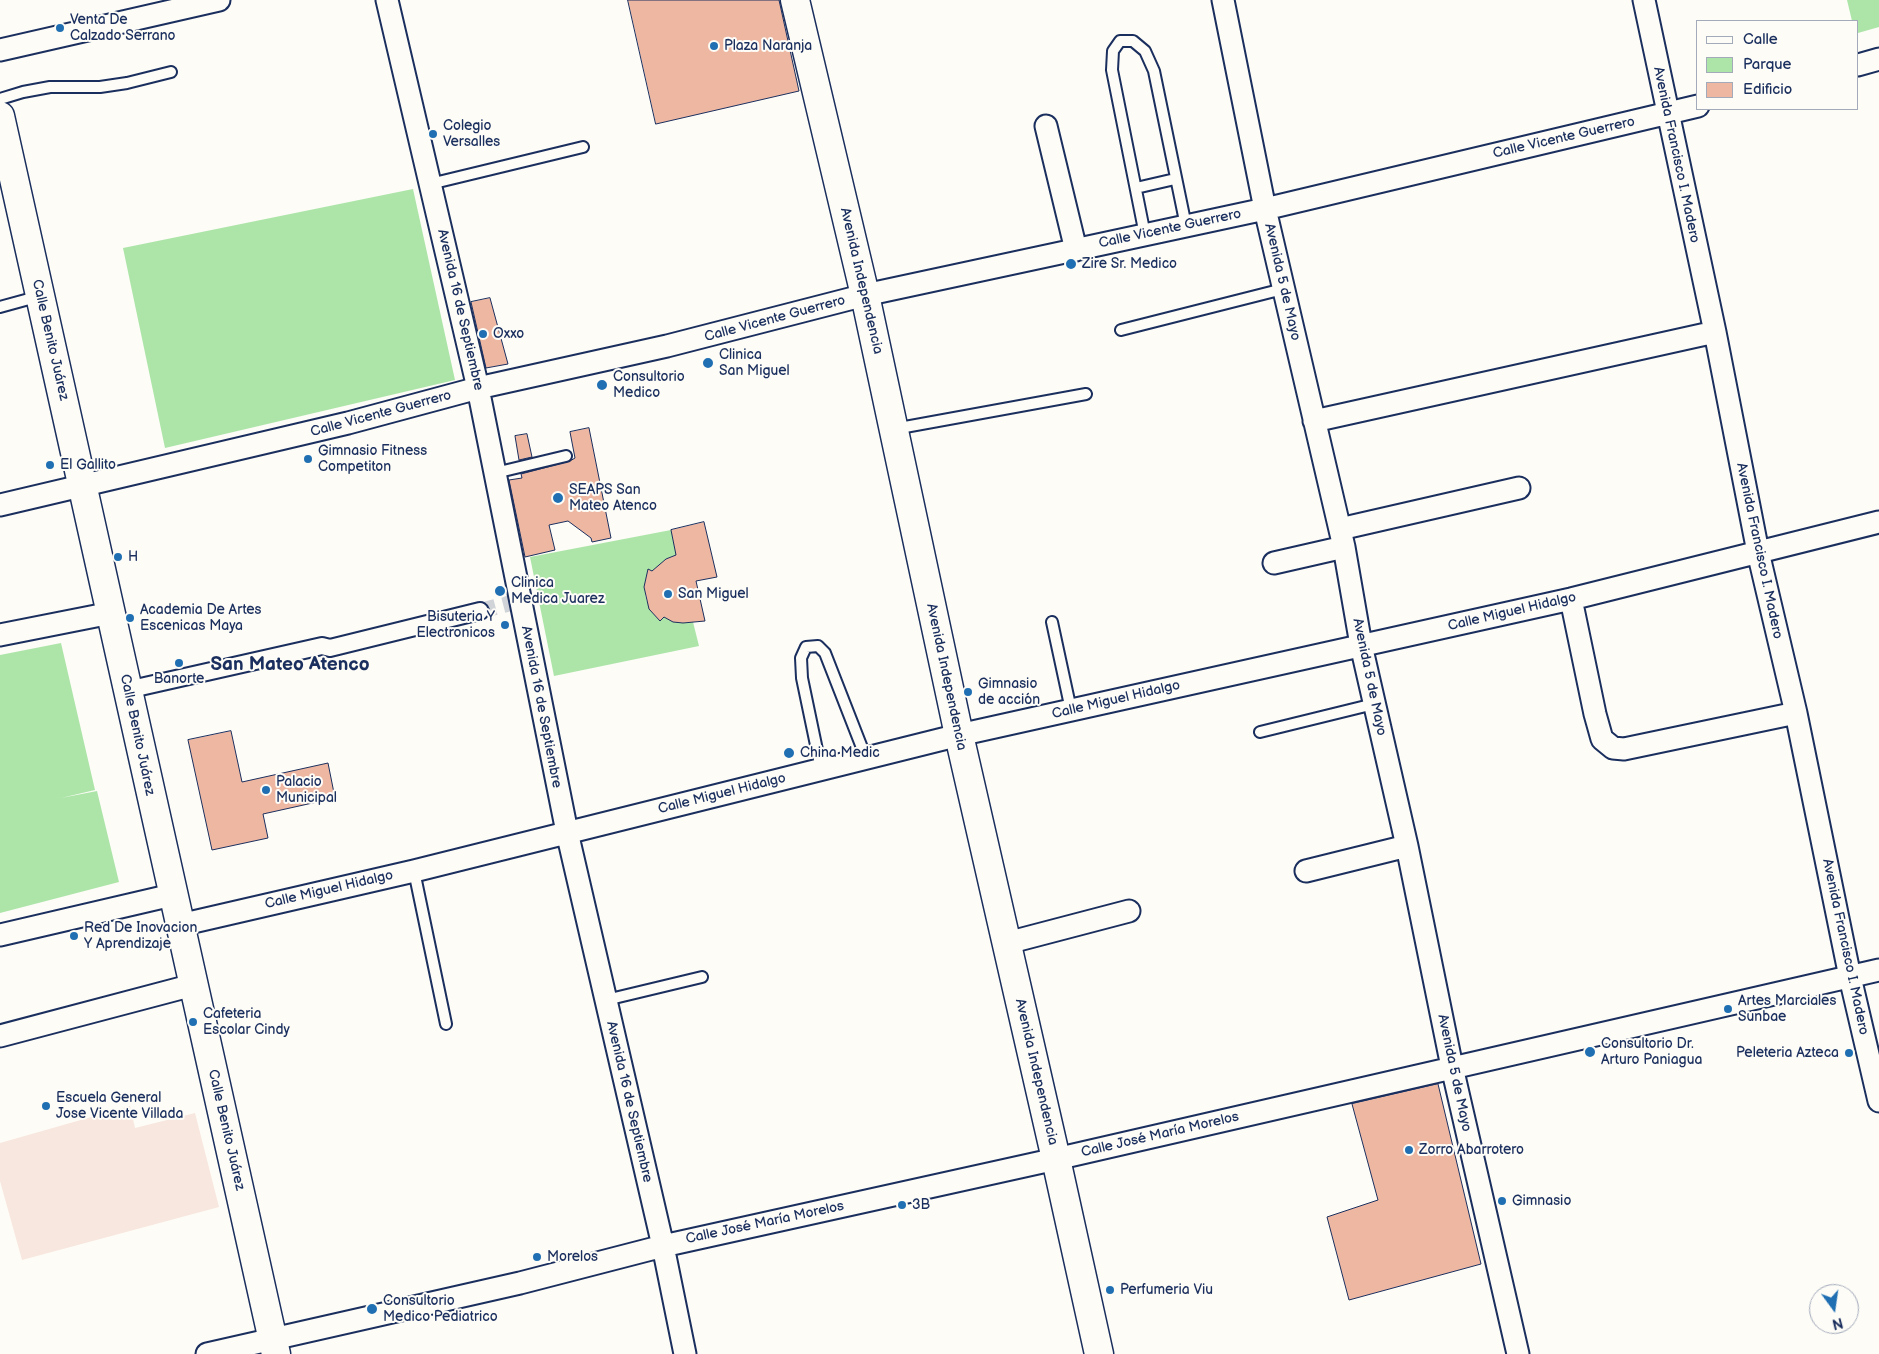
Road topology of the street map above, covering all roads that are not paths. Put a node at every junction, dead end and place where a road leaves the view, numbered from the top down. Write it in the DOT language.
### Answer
graph roads {
  1 [pos="219,0"];
  2 [pos="387,0"];
  3 [pos="795,0"];
  4 [pos="1223,0"];
  5 [pos="1644,0"];
  6 [pos="0,50"];
  7 [pos="1879,59"];
  8 [pos="1859,65"];
  9 [pos="171,72"];
  10 [pos="0,99"];
  11 [pos="1696,107"];
  12 [pos="1667,114"];
  13 [pos="0,116"];
  14 [pos="1046,126"];
  15 [pos="583,146"];
  16 [pos="1176,179"];
  17 [pos="430,184"];
  18 [pos="1136,188"];
  19 [pos="1264,209"];
  20 [pos="1186,226"];
  21 [pos="1145,235"];
  22 [pos="1076,250"];
  23 [pos="1283,289"];
  24 [pos="865,295"];
  25 [pos="40,296"];
  26 [pos="0,307"];
  27 [pos="1121,330"];
  28 [pos="1715,332"];
  29 [pos="478,388"];
  30 [pos="1086,394"];
  31 [pos="1314,421"];
  32 [pos="893,429"];
  33 [pos="566,456"];
  34 [pos="495,472"];
  35 [pos="82,485"];
  36 [pos="1519,488"];
  37 [pos="0,505"];
  38 [pos="1879,522"];
  39 [pos="1342,538"];
  40 [pos="1758,552"];
  41 [pos="1274,563"];
  42 [pos="1571,599"];
  43 [pos="480,611"];
  44 [pos="110,614"];
  45 [pos="1052,622"];
  46 [pos="0,635"];
  47 [pos="1361,645"];
  48 [pos="127,690"];
  49 [pos="1374,704"];
  50 [pos="1071,710"];
  51 [pos="1796,713"];
  52 [pos="1260,732"];
  53 [pos="959,735"];
  54 [pos="866,758"];
  55 [pos="821,769"];
  56 [pos="567,832"];
  57 [pos="1407,846"];
  58 [pos="414,871"];
  59 [pos="1306,871"];
  60 [pos="172,894"];
  61 [pos="1129,911"];
  62 [pos="180,925"];
  63 [pos="0,935"];
  64 [pos="1007,944"];
  65 [pos="1879,970"];
  66 [pos="702,976"];
  67 [pos="1850,977"];
  68 [pos="193,985"];
  69 [pos="606,1000"];
  70 [pos="446,1024"];
  71 [pos="0,1036"];
  72 [pos="1452,1067"];
  73 [pos="1878,1096"];
  74 [pos="1056,1159"];
  75 [pos="663,1246"];
  76 [pos="274,1346"];
  77 [pos="207,1354"];
  78 [pos="685,1354"];
  79 [pos="1099,1354"];
  80 [pos="1518,1354"];
  1 -- 6 [label="street"];
  2 -- 17 [label="street, Avenida 16 de Septiembre"];
  3 -- 24 [label="main road, Avenida Independencia"];
  4 -- 19 [label="street, Avenida 5 de Mayo"];
  5 -- 12 [label="street, Avenida Francisco I. Madero"];
  7 -- 8 [label="street"];
  9 -- 10 [label="lane"];
  11 -- 12 [label="street, Calle Vicente Guerrero"];
  12 -- 19 [label="street, Calle Vicente Guerrero"];
  12 -- 28 [label="street, Avenida Francisco I. Madero"];
  13 -- 25 [label="main road, Calle Benito Juárez"];
  14 -- 22 [label="street"];
  15 -- 17 [label="lane"];
  16 -- 18 [label="lane"];
  16 -- 18 [label="lane"];
  16 -- 20 [label="lane"];
  17 -- 29 [label="street, Avenida 16 de Septiembre"];
  18 -- 21 [label="lane"];
  19 -- 20 [label="street, Calle Vicente Guerrero"];
  19 -- 23 [label="street, Avenida 5 de Mayo"];
  20 -- 21 [label="street, Calle Vicente Guerrero"];
  21 -- 22 [label="street, Calle Vicente Guerrero"];
  22 -- 24 [label="street, Calle Vicente Guerrero"];
  23 -- 27 [label="lane"];
  23 -- 31 [label="street, Avenida 5 de Mayo"];
  24 -- 29 [label="street, Calle Vicente Guerrero"];
  24 -- 32 [label="main road, Avenida Independencia"];
  25 -- 26 [label="lane"];
  25 -- 35 [label="main road, Calle Benito Juárez"];
  28 -- 31 [label="street"];
  28 -- 40 [label="street, Avenida Francisco I. Madero"];
  29 -- 34 [label="street, Avenida 16 de Septiembre"];
  29 -- 35 [label="street, Calle Vicente Guerrero"];
  30 -- 32 [label="lane"];
  31 -- 39 [label="street, Avenida 5 de Mayo"];
  32 -- 53 [label="main road, Avenida Independencia"];
  33 -- 34 [label="lane"];
  34 -- 56 [label="street, Avenida 16 de Septiembre"];
  35 -- 37 [label="street, Calle Vicente Guerrero"];
  35 -- 44 [label="main road, Calle Benito Juárez"];
  36 -- 39 [label="street"];
  38 -- 40 [label="street, Calle Miguel Hidalgo"];
  39 -- 41 [label="street"];
  39 -- 47 [label="street, Avenida 5 de Mayo"];
  40 -- 42 [label="street, Calle Miguel Hidalgo"];
  40 -- 51 [label="street, Avenida Francisco I. Madero"];
  42 -- 47 [label="street, Calle Miguel Hidalgo"];
  42 -- 51 [label="street"];
  43 -- 48 [label="street"];
  44 -- 46 [label="street"];
  44 -- 48 [label="main road, Calle Benito Juárez"];
  45 -- 50 [label="lane"];
  47 -- 49 [label="street, Avenida 5 de Mayo"];
  47 -- 50 [label="street, Calle Miguel Hidalgo"];
  48 -- 60 [label="main road, Calle Benito Juárez"];
  49 -- 52 [label="lane"];
  49 -- 57 [label="street, Avenida 5 de Mayo"];
  50 -- 53 [label="street, Calle Miguel Hidalgo"];
  51 -- 67 [label="street, Avenida Francisco I. Madero"];
  53 -- 54 [label="street, Calle Miguel Hidalgo"];
  53 -- 64 [label="main road, Avenida Independencia"];
  54 -- 55 [label="street, Calle Miguel Hidalgo"];
  54 -- 55 [label="lane"];
  55 -- 56 [label="street, Calle Miguel Hidalgo"];
  56 -- 58 [label="street, Calle Miguel Hidalgo"];
  56 -- 69 [label="street, Avenida 16 de Septiembre"];
  57 -- 59 [label="street"];
  57 -- 72 [label="street, Avenida 5 de Mayo"];
  58 -- 62 [label="street, Calle Miguel Hidalgo"];
  58 -- 70 [label="lane"];
  60 -- 62 [label="main road, Calle Benito Juárez"];
  60 -- 63 [label="street"];
  61 -- 64 [label="street"];
  62 -- 68 [label="main road, Calle Benito Juárez"];
  64 -- 74 [label="main road, Avenida Independencia"];
  65 -- 67 [label="street, Calle José María Morelos"];
  66 -- 69 [label="lane"];
  67 -- 72 [label="street, Calle José María Morelos"];
  67 -- 73 [label="street, Avenida Francisco I. Madero"];
  68 -- 71 [label="street"];
  68 -- 76 [label="main road, Calle Benito Juárez"];
  69 -- 75 [label="street, Avenida 16 de Septiembre"];
  72 -- 74 [label="street, Calle José María Morelos"];
  72 -- 80 [label="street, Avenida 5 de Mayo"];
  74 -- 75 [label="street, Calle José María Morelos"];
  74 -- 79 [label="main road, Avenida Independencia"];
  75 -- 76 [label="street, Calle José María Morelos"];
  75 -- 78 [label="street, Avenida 16 de Septiembre"];
  76 -- 77 [label="street, Calle José María Morelos"];
}
